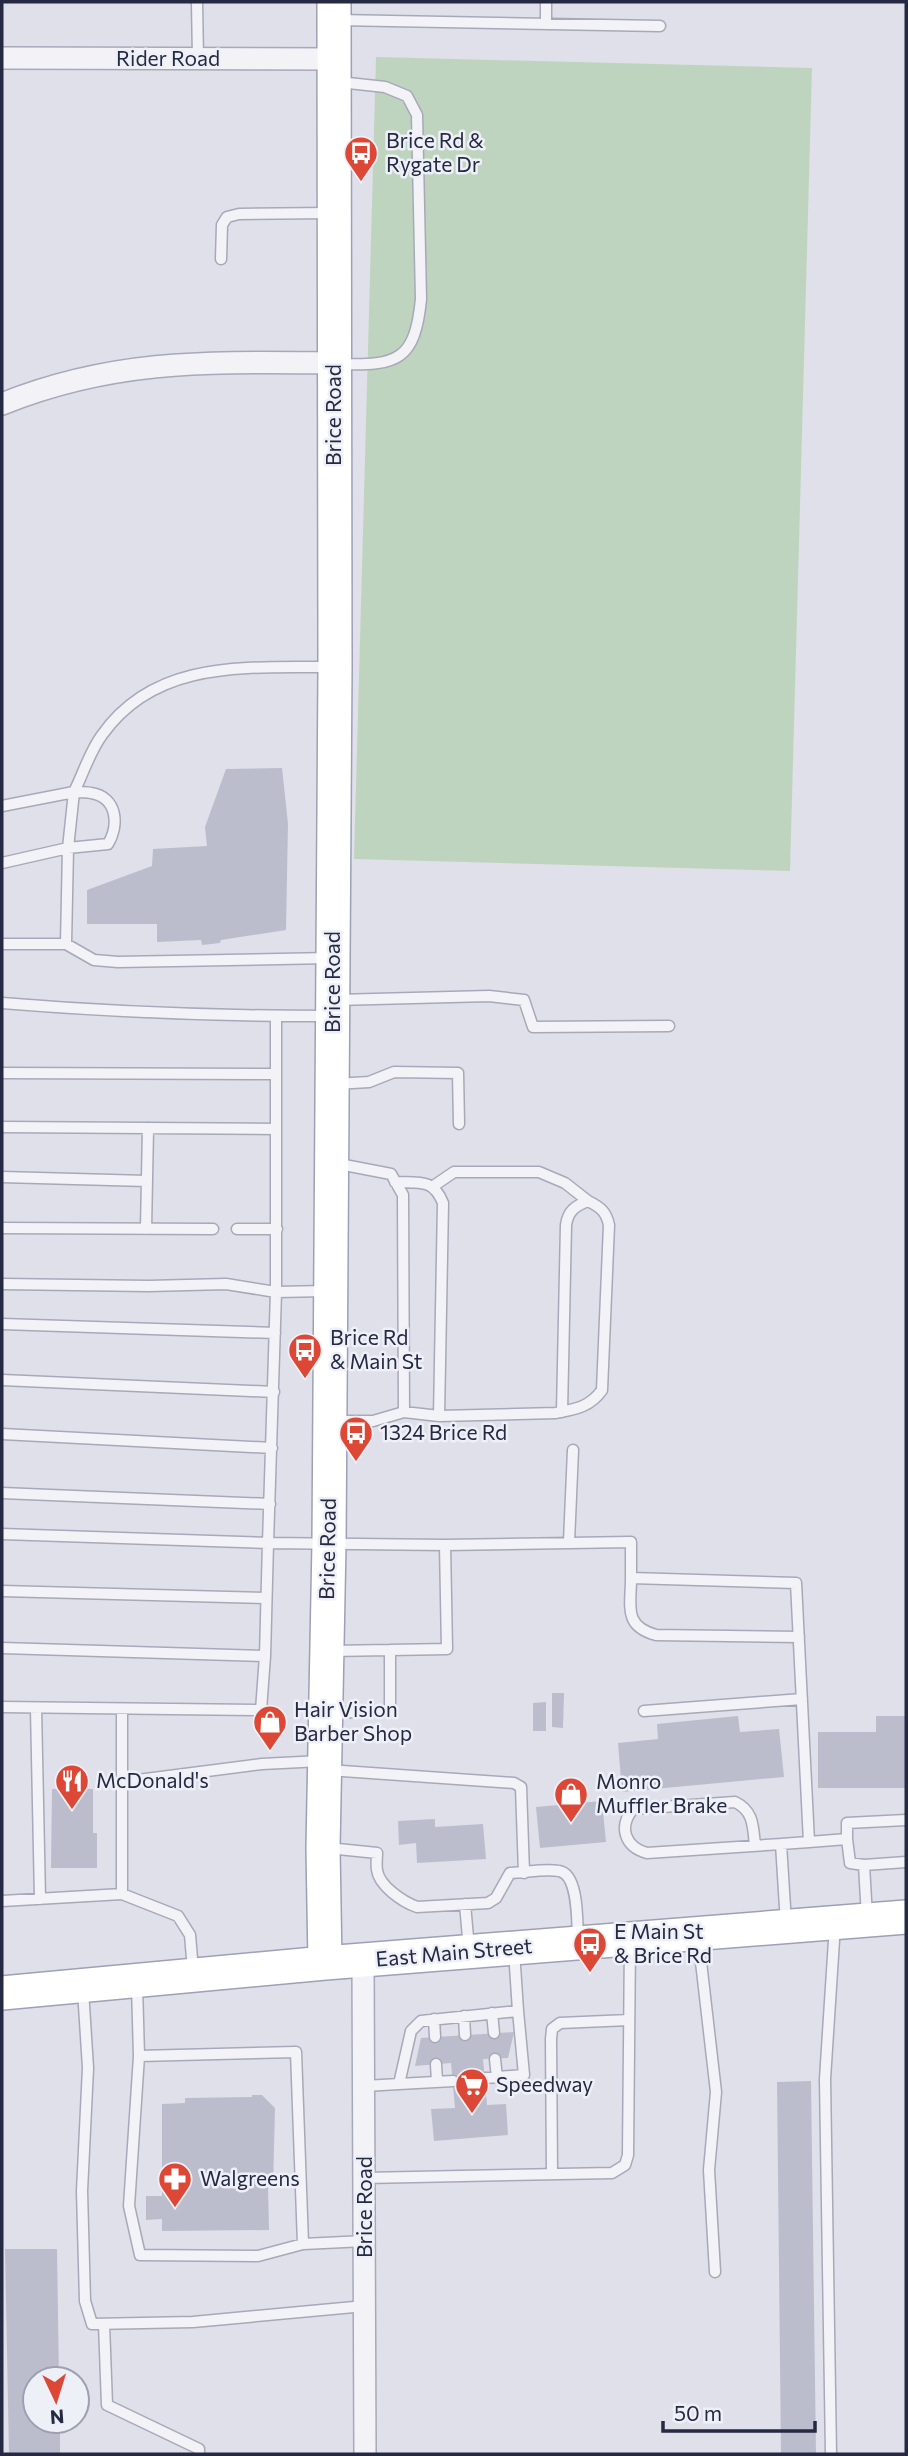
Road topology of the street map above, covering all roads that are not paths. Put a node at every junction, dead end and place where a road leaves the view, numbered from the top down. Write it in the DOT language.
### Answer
graph roads {
  1 [pos="197,2"];
  2 [pos="546,2"];
  3 [pos="334,11"];
  4 [pos="546,24"];
  5 [pos="660,26"];
  6 [pos="2,58"];
  7 [pos="198,59"];
  8 [pos="334,70"];
  9 [pos="334,213"];
  10 [pos="221,259"];
  11 [pos="334,363"];
  12 [pos="2,404"];
  13 [pos="335,667"];
  14 [pos="74,792"];
  15 [pos="2,806"];
  16 [pos="68,848"];
  17 [pos="2,863"];
  18 [pos="2,944"];
  19 [pos="66,944"];
  20 [pos="333,958"];
  21 [pos="2,1003"];
  22 [pos="333,1008"];
  23 [pos="276,1016"];
  24 [pos="669,1026"];
  25 [pos="2,1073"];
  26 [pos="276,1073"];
  27 [pos="332,1084"];
  28 [pos="459,1124"];
  29 [pos="2,1127"];
  30 [pos="148,1128"];
  31 [pos="276,1129"];
  32 [pos="332,1163"];
  33 [pos="2,1177"];
  34 [pos="147,1181"];
  35 [pos="395,1182"];
  36 [pos="432,1187"];
  37 [pos="587,1201"];
  38 [pos="2,1228"];
  39 [pos="146,1229"];
  40 [pos="213,1229"];
  41 [pos="237,1229"];
  42 [pos="277,1229"];
  43 [pos="2,1283"];
  44 [pos="331,1291"];
  45 [pos="276,1292"];
  46 [pos="2,1324"];
  47 [pos="275,1333"];
  48 [pos="2,1380"];
  49 [pos="274,1392"];
  50 [pos="404,1412"];
  51 [pos="562,1412"];
  52 [pos="439,1416"];
  53 [pos="330,1420"];
  54 [pos="2,1434"];
  55 [pos="272,1448"];
  56 [pos="573,1450"];
  57 [pos="2,1493"];
  58 [pos="270,1504"];
  59 [pos="2,1534"];
  60 [pos="569,1542"];
  61 [pos="268,1543"];
  62 [pos="329,1543"];
  63 [pos="444,1545"];
  64 [pos="631,1578"];
  65 [pos="2,1591"];
  66 [pos="266,1598"];
  67 [pos="799,1637"];
  68 [pos="2,1648"];
  69 [pos="390,1650"];
  70 [pos="327,1651"];
  71 [pos="265,1656"];
  72 [pos="802,1699"];
  73 [pos="2,1707"];
  74 [pos="36,1708"];
  75 [pos="122,1709"];
  76 [pos="644,1711"];
  77 [pos="326,1713"];
  78 [pos="324,1765"];
  79 [pos="122,1782"];
  80 [pos="906,1820"];
  81 [pos="847,1839"];
  82 [pos="808,1842"];
  83 [pos="781,1844"];
  84 [pos="755,1846"];
  85 [pos="323,1848"];
  86 [pos="906,1862"];
  87 [pos="864,1865"];
  88 [pos="524,1873"];
  89 [pos="121,1894"];
  90 [pos="40,1899"];
  91 [pos="2,1901"];
  92 [pos="466,1904"];
  93 [pos="906,1917"];
  94 [pos="851,1921"];
  95 [pos="786,1926"];
  96 [pos="906,1928"];
  97 [pos="698,1933"];
  98 [pos="630,1939"];
  99 [pos="578,1943"];
  100 [pos="514,1948"];
  101 [pos="469,1952"];
  102 [pos="363,1960"];
  103 [pos="325,1963"];
  104 [pos="194,1975"];
  105 [pos="136,1980"];
  106 [pos="83,1985"];
  107 [pos="2,1993"];
  108 [pos="518,2011"];
  109 [pos="492,2013"];
  110 [pos="464,2016"];
  111 [pos="434,2019"];
  112 [pos="629,2020"];
  113 [pos="494,2033"];
  114 [pos="466,2035"];
  115 [pos="435,2037"];
  116 [pos="139,2056"];
  117 [pos="495,2059"];
  118 [pos="436,2064"];
  119 [pos="485,2078"];
  120 [pos="498,2078"];
  121 [pos="453,2081"];
  122 [pos="437,2082"];
  123 [pos="399,2084"];
  124 [pos="365,2087"];
  125 [pos="552,2174"];
  126 [pos="365,2178"];
  127 [pos="365,2241"];
  128 [pos="303,2244"];
  129 [pos="715,2272"];
  130 [pos="365,2306"];
  131 [pos="104,2324"];
  132 [pos="199,2454"];
  133 [pos="365,2454"];
  134 [pos="831,2454"];
  1 -- 7 [label="lane"];
  2 -- 4 [label="lane"];
  3 -- 4 [label="lane"];
  3 -- 8 [label="main road, Brice Road"];
  4 -- 5 [label="lane"];
  6 -- 7 [label="street, Rider Road"];
  7 -- 8 [label="street, Rider Road"];
  8 -- 9 [label="main road, Brice Road"];
  8 -- 11 [label="lane"];
  9 -- 10 [label="lane"];
  9 -- 11 [label="main road, Brice Road"];
  11 -- 12 [label="street"];
  11 -- 13 [label="main road, Brice Road"];
  13 -- 14 [label="lane"];
  13 -- 20 [label="main road, Brice Road"];
  14 -- 15 [label="lane"];
  14 -- 16 [label="lane"];
  14 -- 16 [label="lane"];
  16 -- 17 [label="lane"];
  16 -- 19 [label="lane"];
  18 -- 19 [label="lane"];
  19 -- 20 [label="lane"];
  20 -- 22 [label="main road, Brice Road"];
  21 -- 23 [label="lane"];
  22 -- 23 [label="lane"];
  22 -- 24 [label="lane"];
  22 -- 27 [label="main road, Brice Road"];
  23 -- 26 [label="lane"];
  25 -- 26 [label="lane"];
  26 -- 31 [label="lane"];
  27 -- 28 [label="lane"];
  27 -- 32 [label="main road, Brice Road"];
  29 -- 30 [label="lane"];
  30 -- 31 [label="lane"];
  30 -- 34 [label="lane"];
  31 -- 42 [label="lane"];
  32 -- 35 [label="lane"];
  32 -- 44 [label="main road, Brice Road"];
  33 -- 34 [label="lane"];
  34 -- 39 [label="lane"];
  35 -- 36 [label="lane"];
  35 -- 50 [label="lane"];
  36 -- 37 [label="lane"];
  36 -- 52 [label="lane"];
  37 -- 51 [label="lane"];
  37 -- 51 [label="lane"];
  38 -- 39 [label="lane"];
  39 -- 40 [label="lane"];
  41 -- 42 [label="lane"];
  42 -- 45 [label="lane"];
  43 -- 45 [label="lane"];
  44 -- 45 [label="lane"];
  44 -- 53 [label="main road, Brice Road"];
  45 -- 47 [label="lane"];
  46 -- 47 [label="lane"];
  47 -- 49 [label="lane"];
  48 -- 49 [label="lane"];
  49 -- 55 [label="lane"];
  50 -- 52 [label="lane"];
  50 -- 53 [label="lane"];
  51 -- 52 [label="lane"];
  53 -- 62 [label="main road, Brice Road"];
  54 -- 55 [label="lane"];
  55 -- 58 [label="lane"];
  56 -- 60 [label="lane"];
  57 -- 58 [label="lane"];
  58 -- 61 [label="lane"];
  59 -- 61 [label="lane"];
  60 -- 63 [label="lane"];
  60 -- 64 [label="lane"];
  61 -- 62 [label="lane"];
  61 -- 66 [label="lane"];
  62 -- 63 [label="lane"];
  62 -- 70 [label="main road, Brice Road"];
  63 -- 69 [label="lane"];
  64 -- 67 [label="lane"];
  64 -- 67 [label="lane"];
  65 -- 66 [label="lane"];
  66 -- 71 [label="lane"];
  67 -- 72 [label="lane"];
  68 -- 71 [label="lane"];
  69 -- 70 [label="lane"];
  69 -- 77 [label="lane"];
  70 -- 77 [label="main road, Brice Road"];
  71 -- 75 [label="lane"];
  72 -- 76 [label="lane"];
  72 -- 82 [label="lane"];
  73 -- 74 [label="lane"];
  74 -- 75 [label="lane"];
  74 -- 90 [label="lane"];
  75 -- 79 [label="lane"];
  77 -- 78 [label="main road, Brice Road"];
  78 -- 79 [label="lane"];
  78 -- 85 [label="main road, Brice Road"];
  78 -- 88 [label="lane"];
  79 -- 89 [label="lane"];
  80 -- 81 [label="lane"];
  81 -- 82 [label="lane"];
  81 -- 87 [label="lane"];
  82 -- 83 [label="lane"];
  83 -- 84 [label="lane"];
  83 -- 95 [label="lane"];
  84 -- 84 [label="lane"];
  85 -- 92 [label="lane"];
  85 -- 103 [label="main road, Brice Road"];
  86 -- 87 [label="lane"];
  87 -- 94 [label="lane"];
  88 -- 92 [label="lane"];
  88 -- 99 [label="lane"];
  89 -- 90 [label="lane"];
  89 -- 104 [label="lane"];
  90 -- 91 [label="lane"];
  92 -- 101 [label="lane"];
  93 -- 94 [label="main road, East Main Street"];
  93 -- 96 [label="lane"];
  94 -- 95 [label="main road, East Main Street"];
  94 -- 134 [label="lane"];
  95 -- 97 [label="main road, East Main Street"];
  97 -- 98 [label="main road, East Main Street"];
  97 -- 129 [label="lane"];
  98 -- 99 [label="main road, East Main Street"];
  98 -- 112 [label="lane"];
  99 -- 100 [label="main road, East Main Street"];
  100 -- 101 [label="main road, East Main Street"];
  100 -- 108 [label="lane"];
  101 -- 102 [label="main road, East Main Street"];
  102 -- 103 [label="main road, East Main Street"];
  102 -- 124 [label="street, Brice Road"];
  103 -- 104 [label="main road, East Main Street"];
  104 -- 105 [label="main road, East Main Street"];
  105 -- 106 [label="main road, East Main Street"];
  105 -- 116 [label="lane"];
  106 -- 107 [label="main road, East Main Street"];
  106 -- 131 [label="lane"];
  108 -- 109 [label="lane"];
  108 -- 120 [label="lane"];
  109 -- 110 [label="lane"];
  109 -- 113 [label="lane"];
  110 -- 111 [label="lane"];
  110 -- 114 [label="lane"];
  111 -- 115 [label="lane"];
  111 -- 123 [label="lane"];
  112 -- 125 [label="lane"];
  112 -- 125 [label="lane"];
  116 -- 128 [label="lane"];
  116 -- 128 [label="lane"];
  117 -- 120 [label="lane"];
  118 -- 122 [label="lane"];
  119 -- 120 [label="lane"];
  121 -- 122 [label="lane"];
  122 -- 123 [label="lane"];
  123 -- 124 [label="lane"];
  124 -- 126 [label="street, Brice Road"];
  125 -- 126 [label="lane"];
  126 -- 127 [label="street, Brice Road"];
  127 -- 128 [label="lane"];
  127 -- 130 [label="street, Brice Road"];
  130 -- 131 [label="lane"];
  130 -- 133 [label="street, Brice Road"];
  131 -- 132 [label="lane"];
}
